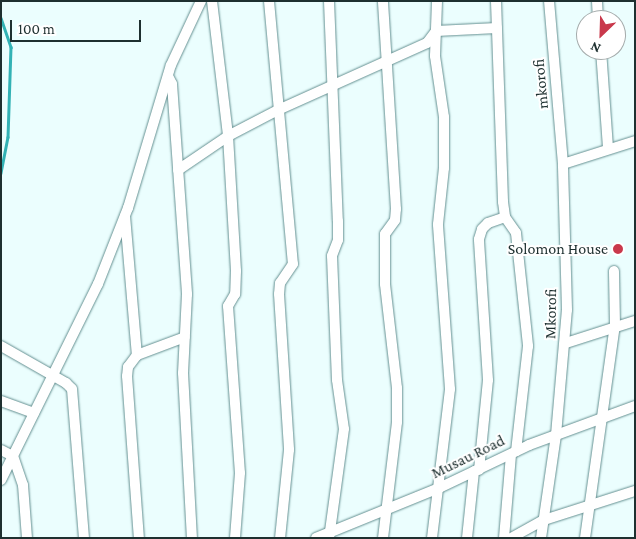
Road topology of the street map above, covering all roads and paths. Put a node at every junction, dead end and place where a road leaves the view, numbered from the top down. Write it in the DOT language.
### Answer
graph roads {
  1 [pos="201,1"];
  2 [pos="212,1"];
  3 [pos="269,1"];
  4 [pos="329,1"];
  5 [pos="383,1"];
  6 [pos="437,1"];
  7 [pos="496,1"];
  8 [pos="549,1"];
  9 [pos="497,28"];
  10 [pos="436,31"];
  11 [pos="601,60"];
  12 [pos="388,62"];
  13 [pos="168,76"];
  14 [pos="334,85"];
  15 [pos="278,110"];
  16 [pos="228,136"];
  17 [pos="635,141"];
  18 [pos="608,147"];
  19 [pos="563,164"];
  20 [pos="178,170"];
  21 [pos="125,215"];
  22 [pos="505,217"];
  23 [pos="614,271"];
  24 [pos="635,321"];
  25 [pos="615,325"];
  26 [pos="185,337"];
  27 [pos="566,343"];
  28 [pos="1,346"];
  29 [pos="137,355"];
  30 [pos="51,376"];
  31 [pos="1,401"];
  32 [pos="635,406"];
  33 [pos="34,413"];
  34 [pos="602,415"];
  35 [pos="556,435"];
  36 [pos="1,450"];
  37 [pos="513,452"];
  38 [pos="14,456"];
  39 [pos="476,470"];
  40 [pos="1,480"];
  41 [pos="439,488"];
  42 [pos="635,490"];
  43 [pos="589,505"];
  44 [pos="387,510"];
  45 [pos="544,520"];
  46 [pos="330,534"];
  47 [pos="27,538"];
  48 [pos="84,538"];
  49 [pos="139,538"];
  50 [pos="192,538"];
  51 [pos="234,538"];
  52 [pos="280,538"];
  53 [pos="316,538"];
  54 [pos="383,538"];
  55 [pos="432,538"];
  56 [pos="467,538"];
  57 [pos="504,538"];
  58 [pos="511,538"];
  59 [pos="541,538"];
  60 [pos="585,538"];
  1 -- 13 [label="street"];
  2 -- 16 [label="street"];
  3 -- 15 [label="street"];
  4 -- 14 [label="street"];
  5 -- 12 [label="street"];
  6 -- 10 [label="street"];
  7 -- 9 [label="street"];
  8 -- 19 [label="street, mkorofi"];
  9 -- 10 [label="street"];
  9 -- 22 [label="street"];
  10 -- 12 [label="street"];
  10 -- 41 [label="street"];
  11 -- 18 [label="street"];
  12 -- 14 [label="street"];
  12 -- 44 [label="street"];
  13 -- 20 [label="street"];
  13 -- 21 [label="street"];
  14 -- 15 [label="street"];
  14 -- 46 [label="street"];
  15 -- 16 [label="street"];
  15 -- 52 [label="street"];
  16 -- 20 [label="street"];
  16 -- 51 [label="street"];
  17 -- 18 [label="street"];
  18 -- 19 [label="street"];
  19 -- 27 [label="street, Mkorofi"];
  20 -- 26 [label="street"];
  21 -- 29 [label="street"];
  21 -- 30 [label="street"];
  22 -- 37 [label="street"];
  22 -- 39 [label="street"];
  23 -- 25 [label="street"];
  24 -- 25 [label="street"];
  25 -- 27 [label="street"];
  25 -- 34 [label="street"];
  26 -- 29 [label="street"];
  26 -- 50 [label="street"];
  27 -- 35 [label="street, Mkorofi"];
  28 -- 30 [label="street"];
  29 -- 49 [label="street"];
  30 -- 33 [label="street"];
  30 -- 48 [label="street"];
  31 -- 33 [label="street"];
  32 -- 34 [label="street, Musau Road"];
  33 -- 38 [label="street"];
  34 -- 35 [label="street, Musau Road"];
  34 -- 43 [label="street"];
  35 -- 37 [label="street, Musau Road"];
  35 -- 45 [label="street, Mkorofi"];
  36 -- 38 [label="street"];
  37 -- 39 [label="street, Musau Road"];
  37 -- 57 [label="street"];
  38 -- 40 [label="street"];
  38 -- 47 [label="street"];
  39 -- 41 [label="street, Musau Road"];
  39 -- 56 [label="street"];
  41 -- 44 [label="street, Musau Road"];
  41 -- 55 [label="street"];
  42 -- 43 [label="street"];
  43 -- 45 [label="street"];
  43 -- 60 [label="street"];
  44 -- 46 [label="street, Musau Road"];
  44 -- 54 [label="street"];
  45 -- 58 [label="street"];
  45 -- 59 [label="street, Mkorofi"];
  46 -- 53 [label="street, Musau Road"];
}
